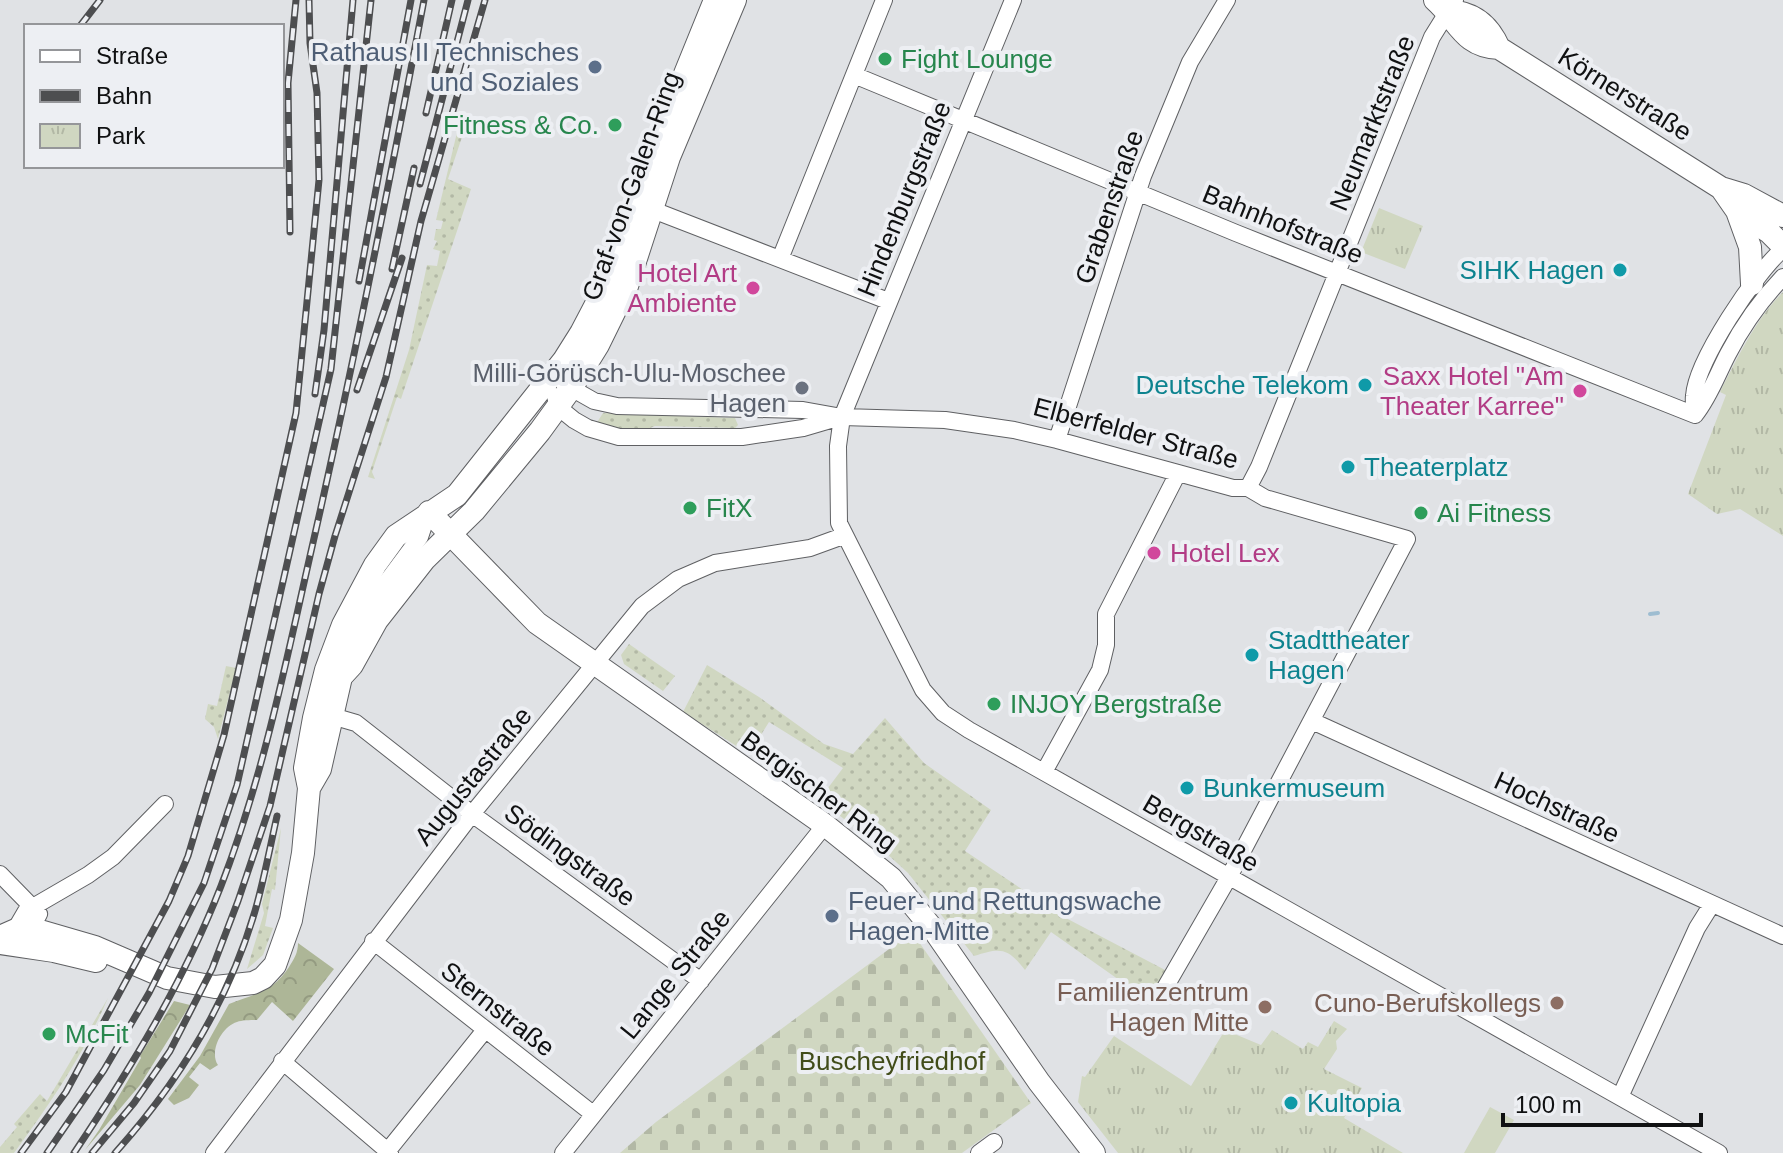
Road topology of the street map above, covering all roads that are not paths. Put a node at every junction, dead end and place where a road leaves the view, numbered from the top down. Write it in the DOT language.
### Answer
graph roads {
  1 [pos="715,0"];
  2 [pos="735,0"];
  3 [pos="884,0"];
  4 [pos="1013,0"];
  5 [pos="1227,0"];
  6 [pos="1446,4"];
  7 [pos="854,75"];
  8 [pos="963,120"];
  9 [pos="1721,188"];
  10 [pos="1137,191"];
  11 [pos="653,210"];
  12 [pos="1737,211"];
  13 [pos="1783,216"];
  14 [pos="1783,248"];
  15 [pos="780,259"];
  16 [pos="1338,272"];
  17 [pos="1783,277"];
  18 [pos="1752,284"];
  19 [pos="888,301"];
  20 [pos="549,377"];
  21 [pos="572,387"];
  22 [pos="558,407"];
  23 [pos="742,409"];
  24 [pos="1695,415"];
  25 [pos="842,417"];
  26 [pos="742,437"];
  27 [pos="1057,440"];
  28 [pos="1178,473"];
  29 [pos="1248,488"];
  30 [pos="457,495"];
  31 [pos="429,512"];
  32 [pos="450,534"];
  33 [pos="843,536"];
  34 [pos="593,663"];
  35 [pos="341,677"];
  36 [pos="332,716"];
  37 [pos="1312,721"];
  38 [pos="1044,772"];
  39 [pos="309,788"];
  40 [pos="165,804"];
  41 [pos="472,814"];
  42 [pos="825,825"];
  43 [pos="0,874"];
  44 [pos="1229,877"];
  45 [pos="1712,904"];
  46 [pos="34,906"];
  47 [pos="1783,936"];
  48 [pos="13,937"];
  49 [pos="373,941"];
  50 [pos="701,981"];
  51 [pos="1162,993"];
  52 [pos="485,1030"];
  53 [pos="282,1061"];
  54 [pos="1620,1097"];
  55 [pos="593,1114"];
  56 [pos="994,1142"];
  57 [pos="388,1152"];
  58 [pos="214,1153"];
  59 [pos="563,1153"];
  60 [pos="979,1153"];
  61 [pos="1094,1153"];
  62 [pos="1719,1153"];
  1 -- 20 [label="main road, Graf-von-Galen-Ring"];
  2 -- 11 [label="main road, Graf-von-Galen-Ring"];
  3 -- 7 [label="street"];
  4 -- 8 [label="street, Hindenburgstraße"];
  5 -- 10 [label="street, Grabenstraße"];
  6 -- 9 [label="main road, Körnerstraße"];
  6 -- 16 [label="street, Neumarktstraße"];
  7 -- 8 [label="street, Bahnhofstraße"];
  7 -- 15 [label="street"];
  8 -- 10 [label="street, Bahnhofstraße"];
  8 -- 19 [label="street, Hindenburgstraße"];
  9 -- 12 [label="main road, Körnerstraße"];
  9 -- 13 [label="main road, Körnerstraße"];
  10 -- 16 [label="street, Bahnhofstraße"];
  10 -- 27 [label="street, Grabenstraße"];
  11 -- 15 [label="street"];
  11 -- 21 [label="main road, Graf-von-Galen-Ring"];
  12 -- 14 [label="main road, Körnerstraße"];
  12 -- 18 [label="main road"];
  14 -- 18 [label="street"];
  15 -- 19 [label="street"];
  16 -- 24 [label="street, Bahnhofstraße"];
  16 -- 29 [label="street, Neumarktstraße"];
  17 -- 24 [label="street"];
  18 -- 24 [label="street"];
  19 -- 25 [label="street, Hindenburgstraße"];
  20 -- 21 [label="street, Elberfelder Straße"];
  20 -- 22 [label="street"];
  20 -- 30 [label="main road"];
  21 -- 22 [label="main road"];
  21 -- 23 [label="street, Elberfelder Straße"];
  22 -- 26 [label="street, Elberfelder Straße"];
  22 -- 32 [label="main road"];
  23 -- 25 [label="street, Elberfelder Straße"];
  23 -- 26 [label="street"];
  25 -- 26 [label="street, Elberfelder Straße"];
  25 -- 27 [label="street, Elberfelder Straße"];
  25 -- 33 [label="street, Bergstraße"];
  27 -- 28 [label="street, Elberfelder Straße"];
  28 -- 29 [label="street, Elberfelder Straße"];
  28 -- 38 [label="street"];
  29 -- 37 [label="street, Elberfelder Straße"];
  30 -- 31 [label="main road"];
  30 -- 32 [label="main road"];
  31 -- 32 [label="main road, Bergischer Ring"];
  31 -- 35 [label="street"];
  31 -- 39 [label="main road"];
  32 -- 34 [label="main road, Bergischer Ring"];
  32 -- 35 [label="main road"];
  33 -- 34 [label="street, Augustastraße"];
  33 -- 38 [label="street, Bergstraße"];
  34 -- 41 [label="street, Augustastraße"];
  34 -- 42 [label="main road, Bergischer Ring"];
  35 -- 36 [label="main road"];
  36 -- 39 [label="main road"];
  36 -- 41 [label="street, Södingstraße"];
  37 -- 44 [label="street"];
  37 -- 45 [label="street, Hochstraße"];
  38 -- 44 [label="street, Bergstraße"];
  39 -- 48 [label="main road"];
  40 -- 46 [label="street"];
  41 -- 49 [label="street, Augustastraße"];
  41 -- 50 [label="street, Södingstraße"];
  42 -- 50 [label="street, Lange Straße"];
  42 -- 61 [label="main road, Bergischer Ring"];
  43 -- 46 [label="street"];
  44 -- 51 [label="street"];
  44 -- 54 [label="street, Bergstraße"];
  45 -- 47 [label="street, Hochstraße"];
  45 -- 54 [label="street"];
  46 -- 48 [label="street"];
  49 -- 52 [label="street, Sternstraße"];
  49 -- 53 [label="street, Augustastraße"];
  50 -- 55 [label="street, Lange Straße"];
  52 -- 55 [label="street, Sternstraße"];
  52 -- 57 [label="street"];
  53 -- 57 [label="street"];
  53 -- 58 [label="street, Augustastraße"];
  54 -- 62 [label="street, Bergstraße"];
  55 -- 59 [label="street, Lange Straße"];
  56 -- 60 [label="street"];
}
